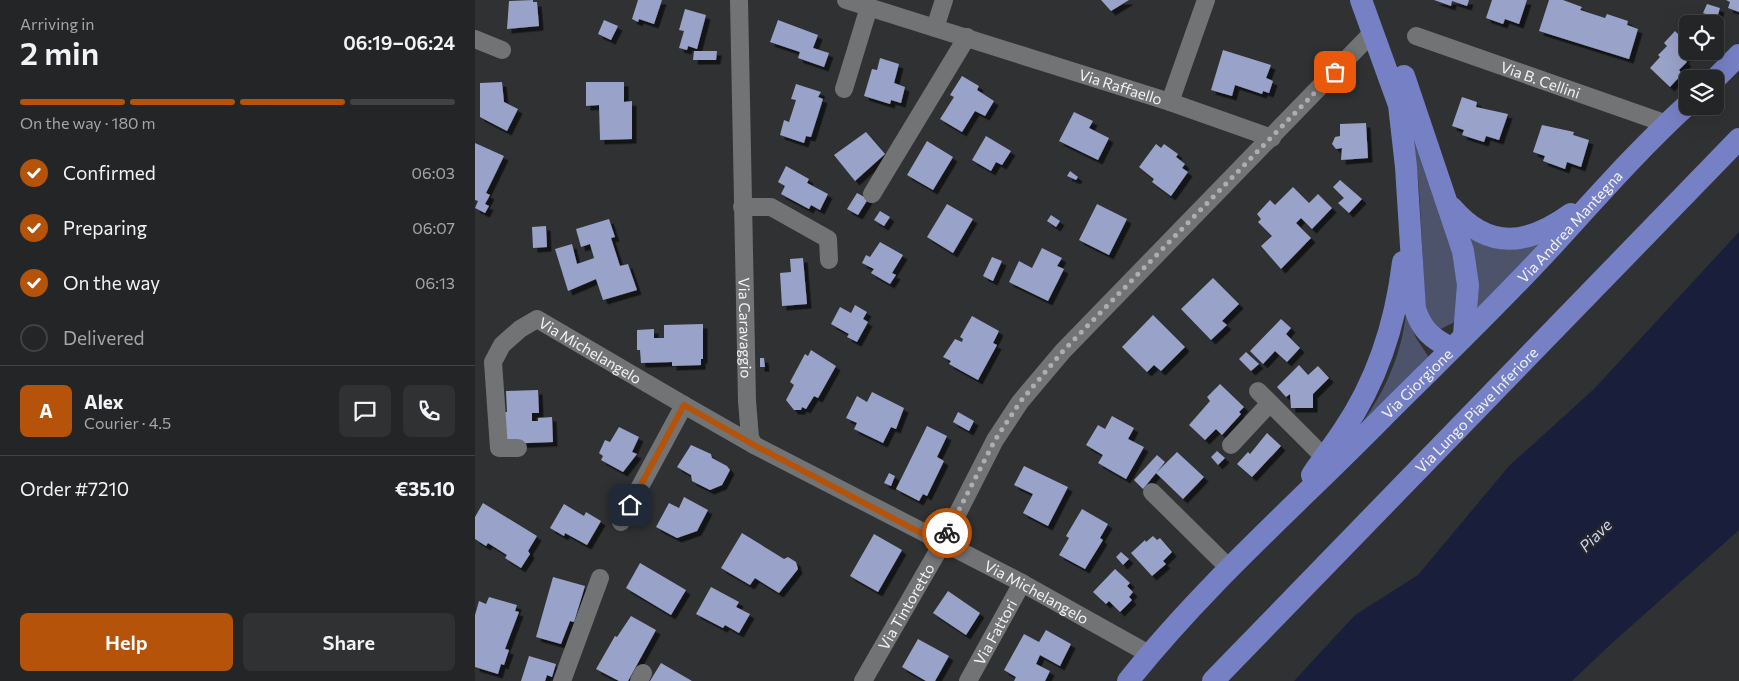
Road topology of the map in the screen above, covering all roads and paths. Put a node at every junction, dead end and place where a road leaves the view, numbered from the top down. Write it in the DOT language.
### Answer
graph roads {
  1 [pos="739,0"];
  2 [pos="846,0"];
  3 [pos="944,0"];
  4 [pos="1206,0"];
  5 [pos="1361,0"];
  6 [pos="1374,0"];
  7 [pos="869,7"];
  8 [pos="935,28"];
  9 [pos="1373,32"];
  10 [pos="1416,36"];
  11 [pos="967,37"];
  12 [pos="475,39"];
  13 [pos="502,50"];
  14 [pos="1739,55"];
  15 [pos="1724,71"];
  16 [pos="844,88"];
  17 [pos="1170,102"];
  18 [pos="1679,113"];
  19 [pos="1667,124"];
  20 [pos="1272,138"];
  21 [pos="1739,138"];
  22 [pos="872,194"];
  23 [pos="1593,199"];
  24 [pos="1448,203"];
  25 [pos="1408,206"];
  26 [pos="742,207"];
  27 [pos="829,260"];
  28 [pos="1457,342"];
  29 [pos="684,405"];
  30 [pos="754,445"];
  31 [pos="1231,445"];
  32 [pos="518,448"];
  33 [pos="1324,457"];
  34 [pos="1153,492"];
  35 [pos="1289,507"];
  36 [pos="621,522"];
  37 [pos="942,544"];
  38 [pos="1229,568"];
  39 [pos="599,578"];
  40 [pos="1022,583"];
  41 [pos="1149,654"];
  42 [pos="562,681"];
  43 [pos="863,681"];
  44 [pos="968,681"];
  45 [pos="1128,681"];
  46 [pos="1213,681"];
  1 -- 26 [label="street, Via Caravaggio"];
  2 -- 7 [label="street, Via Raffaello"];
  3 -- 8 [label="street"];
  4 -- 17 [label="street"];
  5 -- 9 [label="main road, Via Giorgione"];
  6 -- 24 [label="main road"];
  7 -- 8 [label="street, Via Raffaello"];
  7 -- 16 [label="street"];
  8 -- 11 [label="street, Via Raffaello"];
  9 -- 20 [label="street, Via Tintoretto"];
  9 -- 25 [label="main road, Via Giorgione"];
  10 -- 19 [label="street, Via B. Cellini"];
  11 -- 17 [label="street, Via Raffaello"];
  11 -- 22 [label="street"];
  12 -- 13 [label="street"];
  14 -- 15 [label="main road"];
  17 -- 20 [label="street, Via Raffaello"];
  18 -- 19 [label="main road, Via Andrea Mantegna"];
  19 -- 23 [label="main road, Via Andrea Mantegna"];
  20 -- 37 [label="street, Via Tintoretto"];
  21 -- 46 [label="main road, Via Lungo Piave Inferiore"];
  23 -- 24 [label="main road"];
  23 -- 28 [label="main road, Via Andrea Mantegna"];
  24 -- 28 [label="main road"];
  25 -- 28 [label="main road, Via Giorgione"];
  25 -- 33 [label="main road, Via Giorgione"];
  26 -- 27 [label="street"];
  26 -- 30 [label="street, Via Caravaggio"];
  28 -- 35 [label="main road, Via Giorgione"];
  29 -- 30 [label="street, Via Michelangelo"];
  29 -- 32 [label="street, Via Michelangelo"];
  29 -- 36 [label="street"];
  30 -- 37 [label="street, Via Michelangelo"];
  31 -- 33 [label="street"];
  33 -- 35 [label="main road, Via Giorgione"];
  34 -- 38 [label="street"];
  35 -- 38 [label="main road, Via Giorgione"];
  37 -- 40 [label="street, Via Michelangelo"];
  37 -- 43 [label="street, Via Tintoretto"];
  38 -- 41 [label="main road, Via Giorgione"];
  39 -- 42 [label="street"];
  40 -- 41 [label="street, Via Michelangelo"];
  40 -- 44 [label="street, Via Fattori"];
  41 -- 45 [label="main road, Via Giorgione"];
}
